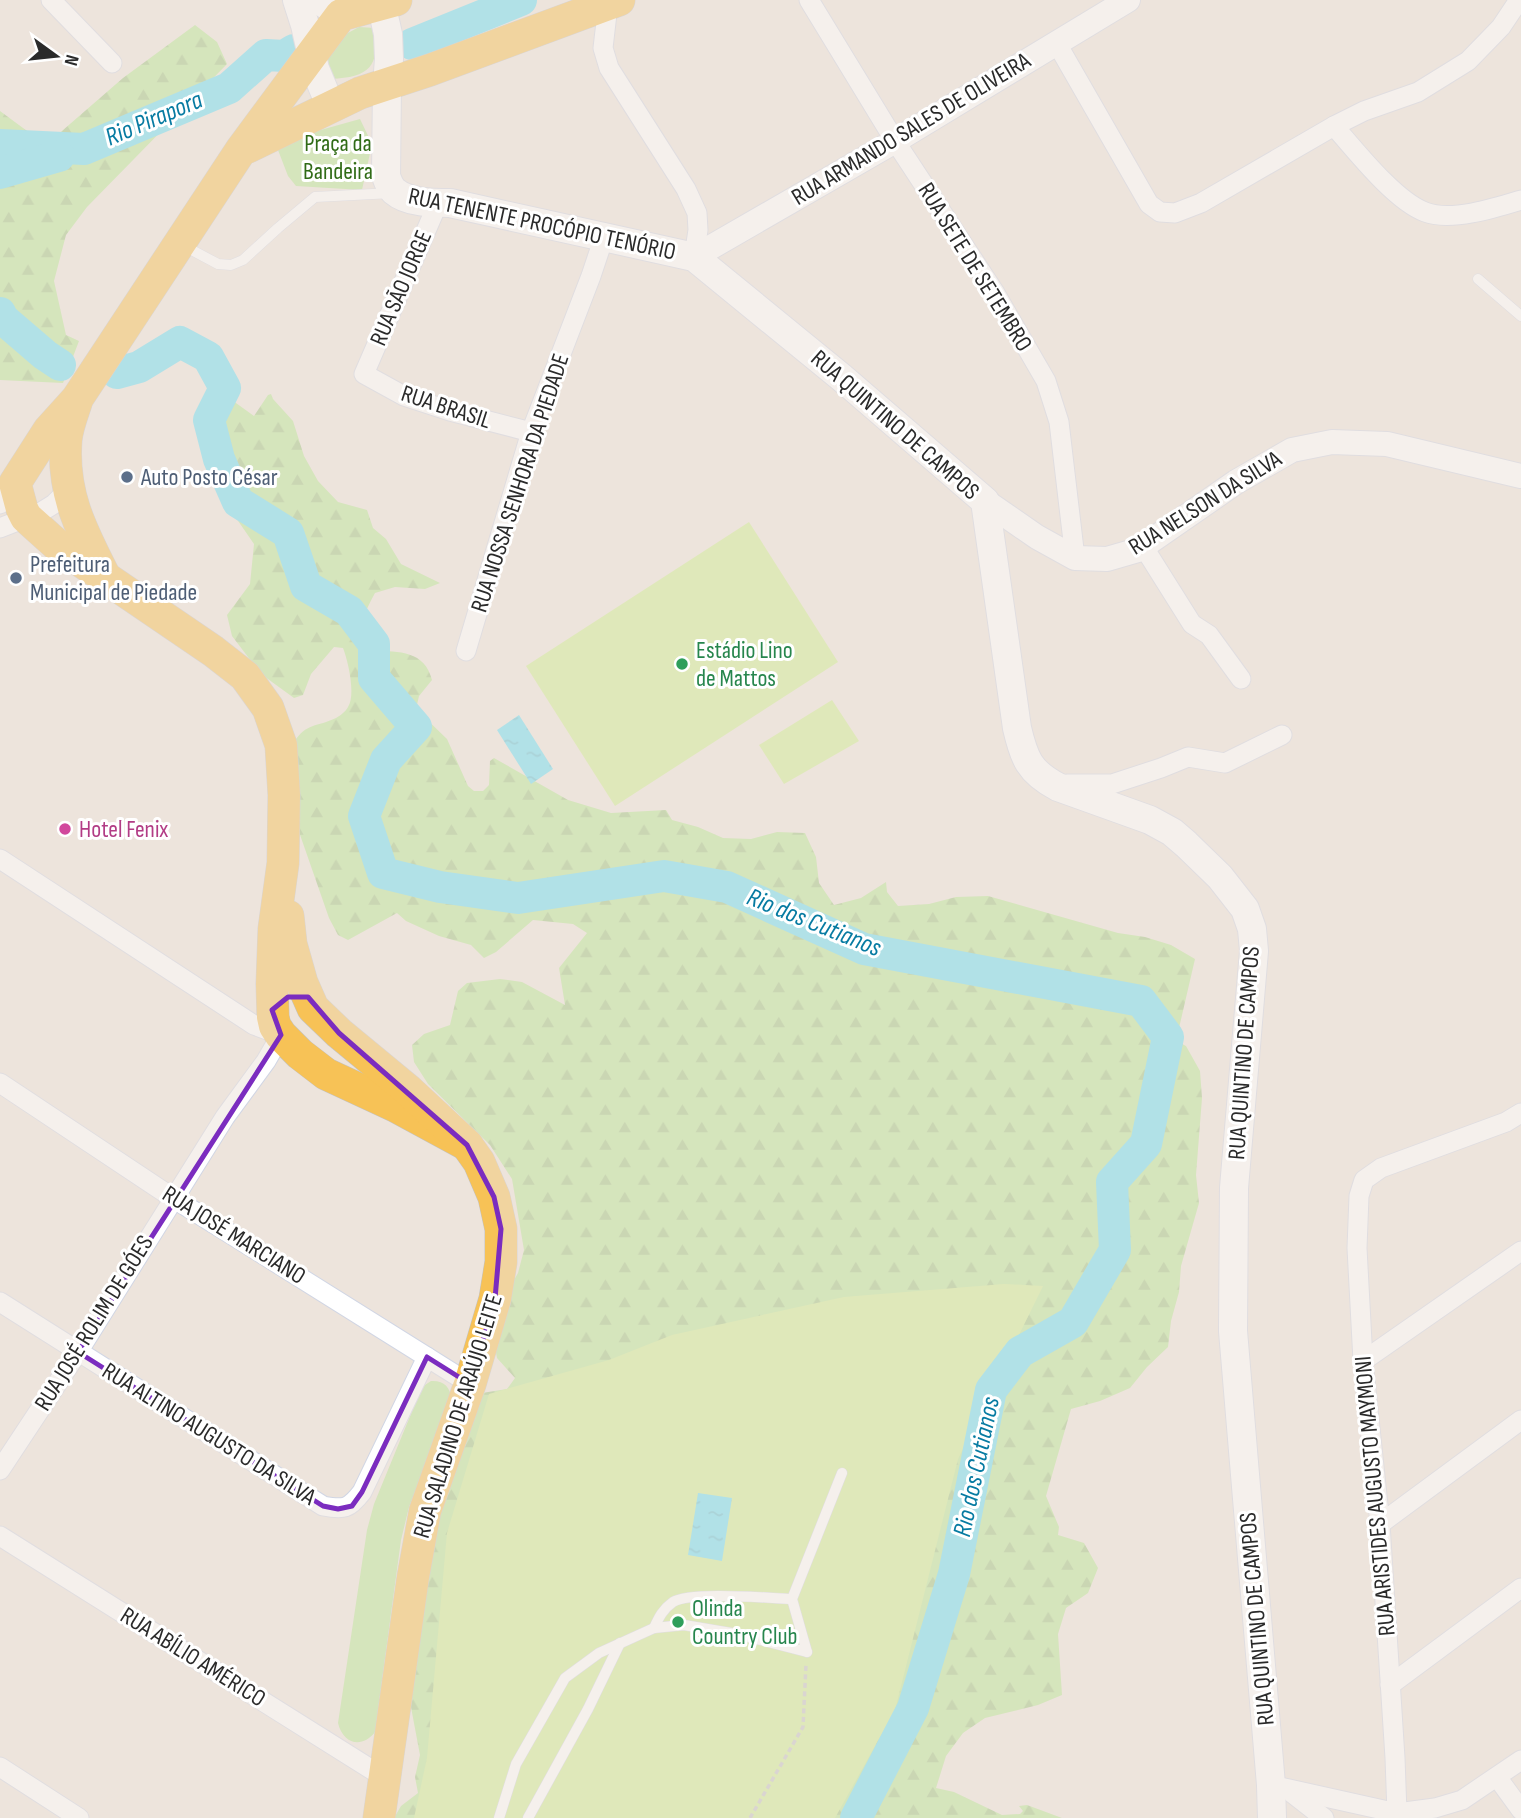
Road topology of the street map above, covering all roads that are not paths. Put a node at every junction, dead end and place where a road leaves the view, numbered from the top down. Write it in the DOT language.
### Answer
graph roads {
  1 [pos="51,0"];
  2 [pos="297,0"];
  3 [pos="809,0"];
  4 [pos="1520,0"];
  5 [pos="386,1"];
  6 [pos="613,3"];
  7 [pos="1115,3"];
  8 [pos="339,7"];
  9 [pos="1056,42"];
  10 [pos="311,54"];
  11 [pos="112,63"];
  12 [pos="387,85"];
  13 [pos="331,107"];
  14 [pos="1334,126"];
  15 [pos="895,141"];
  16 [pos="241,150"];
  17 [pos="394,191"];
  18 [pos="1521,200"];
  19 [pos="438,203"];
  20 [pos="604,237"];
  21 [pos="180,244"];
  22 [pos="694,257"];
  23 [pos="1478,279"];
  24 [pos="1521,316"];
  25 [pos="364,374"];
  26 [pos="77,399"];
  27 [pos="531,432"];
  28 [pos="1521,477"];
  29 [pos="68,490"];
  30 [pos="985,501"];
  31 [pos="10,508"];
  32 [pos="1143,546"];
  33 [pos="1075,558"];
  34 [pos="106,578"];
  35 [pos="466,651"];
  36 [pos="1241,679"];
  37 [pos="1282,735"];
  38 [pos="1046,781"];
  39 [pos="0,859"];
  40 [pos="283,863"];
  41 [pos="311,1003"];
  42 [pos="227,1007"];
  43 [pos="276,1023"];
  44 [pos="0,1083"];
  45 [pos="1521,1113"];
  46 [pos="467,1146"];
  47 [pos="173,1198"];
  48 [pos="1521,1251"];
  49 [pos="0,1302"];
  50 [pos="78,1352"];
  51 [pos="427,1357"];
  52 [pos="1363,1361"];
  53 [pos="470,1384"];
  54 [pos="1521,1420"];
  55 [pos="0,1470"];
  56 [pos="842,1473"];
  57 [pos="1380,1524"];
  58 [pos="0,1536"];
  59 [pos="1521,1588"];
  60 [pos="792,1599"];
  61 [pos="654,1628"];
  62 [pos="620,1643"];
  63 [pos="1390,1685"];
  64 [pos="1521,1760"];
  65 [pos="0,1767"];
  66 [pos="1497,1777"];
  67 [pos="385,1778"];
  68 [pos="1279,1787"];
  69 [pos="1521,1810"];
  70 [pos="1397,1813"];
  71 [pos="79,1818"];
  72 [pos="379,1818"];
  73 [pos="499,1818"];
  74 [pos="527,1818"];
  75 [pos="1272,1818"];
  76 [pos="1324,1818"];
  1 -- 11 [label="street"];
  2 -- 10 [label="main road"];
  3 -- 15 [label="street, RUA SETE DE SETEMBRO"];
  4 -- 14 [label="street"];
  5 -- 8 [label="main road"];
  5 -- 12 [label="main road"];
  6 -- 12 [label="main road"];
  6 -- 22 [label="street"];
  7 -- 9 [label="street, RUA ARMANDO SALES DE OLIVEIRA"];
  8 -- 10 [label="main road"];
  9 -- 14 [label="street"];
  9 -- 15 [label="street, RUA ARMANDO SALES DE OLIVEIRA"];
  10 -- 13 [label="main road"];
  10 -- 16 [label="main road"];
  12 -- 13 [label="main road"];
  12 -- 17 [label="main road"];
  13 -- 16 [label="main road"];
  14 -- 18 [label="street"];
  15 -- 22 [label="street, RUA ARMANDO SALES DE OLIVEIRA"];
  15 -- 33 [label="street, RUA SETE DE SETEMBRO"];
  16 -- 21 [label="main road"];
  17 -- 19 [label="main road, RUA TENENTE PROCÓPIO TENÓRIO"];
  17 -- 21 [label="lane"];
  19 -- 20 [label="main road, RUA TENENTE PROCÓPIO TENÓRIO"];
  19 -- 25 [label="street, RUA SÃO JORGE"];
  20 -- 22 [label="main road, RUA TENENTE PROCÓPIO TENÓRIO"];
  20 -- 27 [label="street, RUA NOSSA SENHORA DA PIEDADE"];
  21 -- 26 [label="main road"];
  22 -- 30 [label="main road, RUA QUINTINO DE CAMPOS"];
  23 -- 24 [label="lane"];
  25 -- 27 [label="street, RUA BRASIL"];
  26 -- 29 [label="main road, RUA SALADINO DE ARAÚJO LEITE"];
  26 -- 31 [label="main road"];
  27 -- 35 [label="street, RUA NOSSA SENHORA DA PIEDADE"];
  28 -- 32 [label="street, RUA NELSON DA SILVA"];
  29 -- 31 [label="street"];
  29 -- 34 [label="main road, RUA SALADINO DE ARAÚJO LEITE"];
  30 -- 33 [label="street, RUA NELSON DA SILVA"];
  30 -- 38 [label="main road, RUA QUINTINO DE CAMPOS"];
  31 -- 34 [label="main road, RUA SALADINO DE ARAÚJO LEITE"];
  32 -- 33 [label="street, RUA NELSON DA SILVA"];
  32 -- 36 [label="street"];
  34 -- 40 [label="main road, RUA SALADINO DE ARAÚJO LEITE"];
  37 -- 38 [label="street"];
  38 -- 68 [label="main road, RUA QUINTINO DE CAMPOS"];
  39 -- 42 [label="street"];
  40 -- 41 [label="main road, RUA SALADINO DE ARAÚJO LEITE"];
  40 -- 43 [label="main road, RUA SALADINO DE ARAÚJO LEITE"];
  41 -- 43 [label="main road"];
  41 -- 46 [label="main road, RUA SALADINO DE ARAÚJO LEITE"];
  42 -- 43 [label="street"];
  42 -- 43 [label="street"];
  43 -- 46 [label="main road, RUA SALADINO DE ARAÚJO LEITE"];
  43 -- 47 [label="street, RUA JOSÉ ROLIM DE GÓES"];
  44 -- 47 [label="street, RUA JOSÉ MARCIANO"];
  45 -- 52 [label="street, RUA ARISTIDES AUGUSTO MAYMONI"];
  46 -- 53 [label="main road, RUA SALADINO DE ARAÚJO LEITE"];
  47 -- 50 [label="street, RUA JOSÉ ROLIM DE GÓES"];
  47 -- 51 [label="street, RUA JOSÉ MARCIANO"];
  48 -- 52 [label="street"];
  49 -- 50 [label="street, RUA ALTINO AUGUSTO DA SILVA"];
  50 -- 51 [label="street, RUA ALTINO AUGUSTO DA SILVA"];
  50 -- 55 [label="street, RUA JOSÉ ROLIM DE GÓES"];
  51 -- 53 [label="street, RUA JOSÉ MARCIANO"];
  52 -- 57 [label="street, RUA ARISTIDES AUGUSTO MAYMONI"];
  53 -- 67 [label="main road, RUA SALADINO DE ARAÚJO LEITE"];
  54 -- 57 [label="street"];
  56 -- 60 [label="lane"];
  57 -- 63 [label="street, RUA ARISTIDES AUGUSTO MAYMONI"];
  58 -- 67 [label="street, RUA ABÍLIO AMÉRICO"];
  59 -- 63 [label="street"];
  60 -- 61 [label="lane"];
  60 -- 61 [label="lane"];
  61 -- 62 [label="lane"];
  62 -- 73 [label="lane"];
  62 -- 74 [label="lane"];
  63 -- 70 [label="street, RUA ARISTIDES AUGUSTO MAYMONI"];
  64 -- 66 [label="street"];
  65 -- 71 [label="street"];
  66 -- 69 [label="street"];
  66 -- 70 [label="street"];
  67 -- 72 [label="main road, RUA SALADINO DE ARAÚJO LEITE"];
  68 -- 70 [label="street"];
  68 -- 75 [label="main road, RUA QUINTINO DE CAMPOS"];
  68 -- 76 [label="street"];
}
